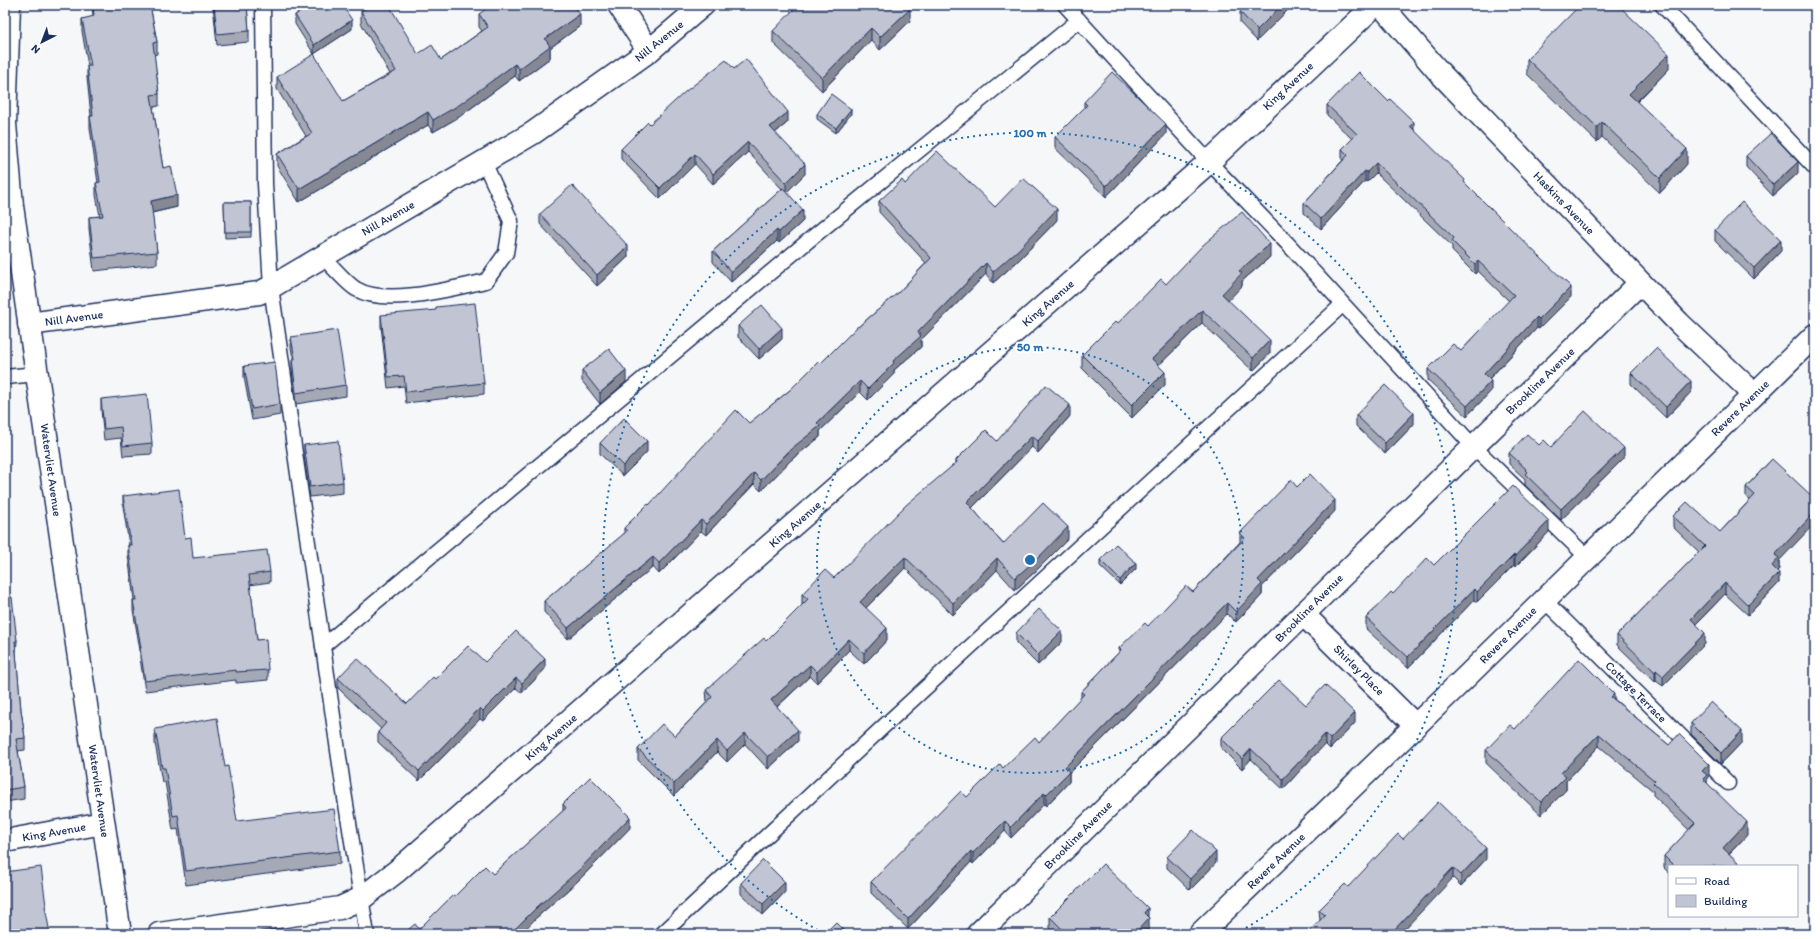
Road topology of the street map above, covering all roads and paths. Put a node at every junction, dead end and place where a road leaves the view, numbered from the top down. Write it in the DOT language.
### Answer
graph roads {
  1 [pos="9,5"];
  2 [pos="619,5"];
  3 [pos="703,5"];
  4 [pos="1065,5"];
  5 [pos="1375,5"];
  6 [pos="1381,5"];
  7 [pos="1662,5"];
  8 [pos="266,7"];
  9 [pos="1079,20"];
  10 [pos="649,51"];
  11 [pos="484,162"];
  12 [pos="1209,162"];
  13 [pos="1815,168"];
  14 [pos="11,238"];
  15 [pos="323,257"];
  16 [pos="1640,283"];
  17 [pos="271,287"];
  18 [pos="1342,305"];
  19 [pos="29,324"];
  20 [pos="1815,335"];
  21 [pos="37,374"];
  22 [pos="5,377"];
  23 [pos="1754,394"];
  24 [pos="1474,446"];
  25 [pos="1587,557"];
  26 [pos="1544,600"];
  27 [pos="1303,614"];
  28 [pos="323,646"];
  29 [pos="1415,725"];
  30 [pos="1728,784"];
  31 [pos="104,823"];
  32 [pos="5,841"];
  33 [pos="362,898"];
  34 [pos="982,933"];
  35 [pos="120,934"];
  36 [pos="159,934"];
  37 [pos="367,934"];
  38 [pos="662,934"];
  39 [pos="1200,934"];
  1 -- 14 [label="street, Watervliet Avenue"];
  2 -- 10 [label="street"];
  3 -- 10 [label="street, Nill Avenue"];
  4 -- 9 [label="lane"];
  5 -- 12 [label="street, King Avenue"];
  6 -- 16 [label="street, Haskins Avenue"];
  7 -- 13 [label="lane"];
  8 -- 17 [label="lane"];
  9 -- 12 [label="lane"];
  9 -- 28 [label="lane"];
  10 -- 11 [label="street, Nill Avenue"];
  11 -- 15 [label="street, Nill Avenue"];
  11 -- 15 [label="lane"];
  12 -- 18 [label="lane"];
  12 -- 33 [label="street, King Avenue"];
  14 -- 19 [label="street, Watervliet Avenue"];
  15 -- 17 [label="street, Nill Avenue"];
  16 -- 23 [label="street, Haskins Avenue"];
  16 -- 24 [label="street, Brookline Avenue"];
  17 -- 19 [label="street, Nill Avenue"];
  17 -- 28 [label="lane"];
  18 -- 24 [label="lane"];
  18 -- 38 [label="lane"];
  19 -- 21 [label="street, Watervliet Avenue"];
  20 -- 23 [label="street, Revere Avenue"];
  21 -- 22 [label="lane"];
  21 -- 31 [label="street, Watervliet Avenue"];
  23 -- 25 [label="street, Revere Avenue"];
  24 -- 25 [label="lane"];
  24 -- 27 [label="street, Brookline Avenue"];
  25 -- 26 [label="street, Revere Avenue"];
  26 -- 29 [label="street, Revere Avenue"];
  26 -- 30 [label="lane, Cottage Terrace"];
  27 -- 29 [label="street, Shirley Place"];
  27 -- 34 [label="street, Brookline Avenue"];
  28 -- 33 [label="lane"];
  29 -- 39 [label="street, Revere Avenue"];
  31 -- 32 [label="street, King Avenue"];
  31 -- 35 [label="street, Watervliet Avenue"];
  33 -- 36 [label="street, King Avenue"];
  33 -- 37 [label="lane"];
}
